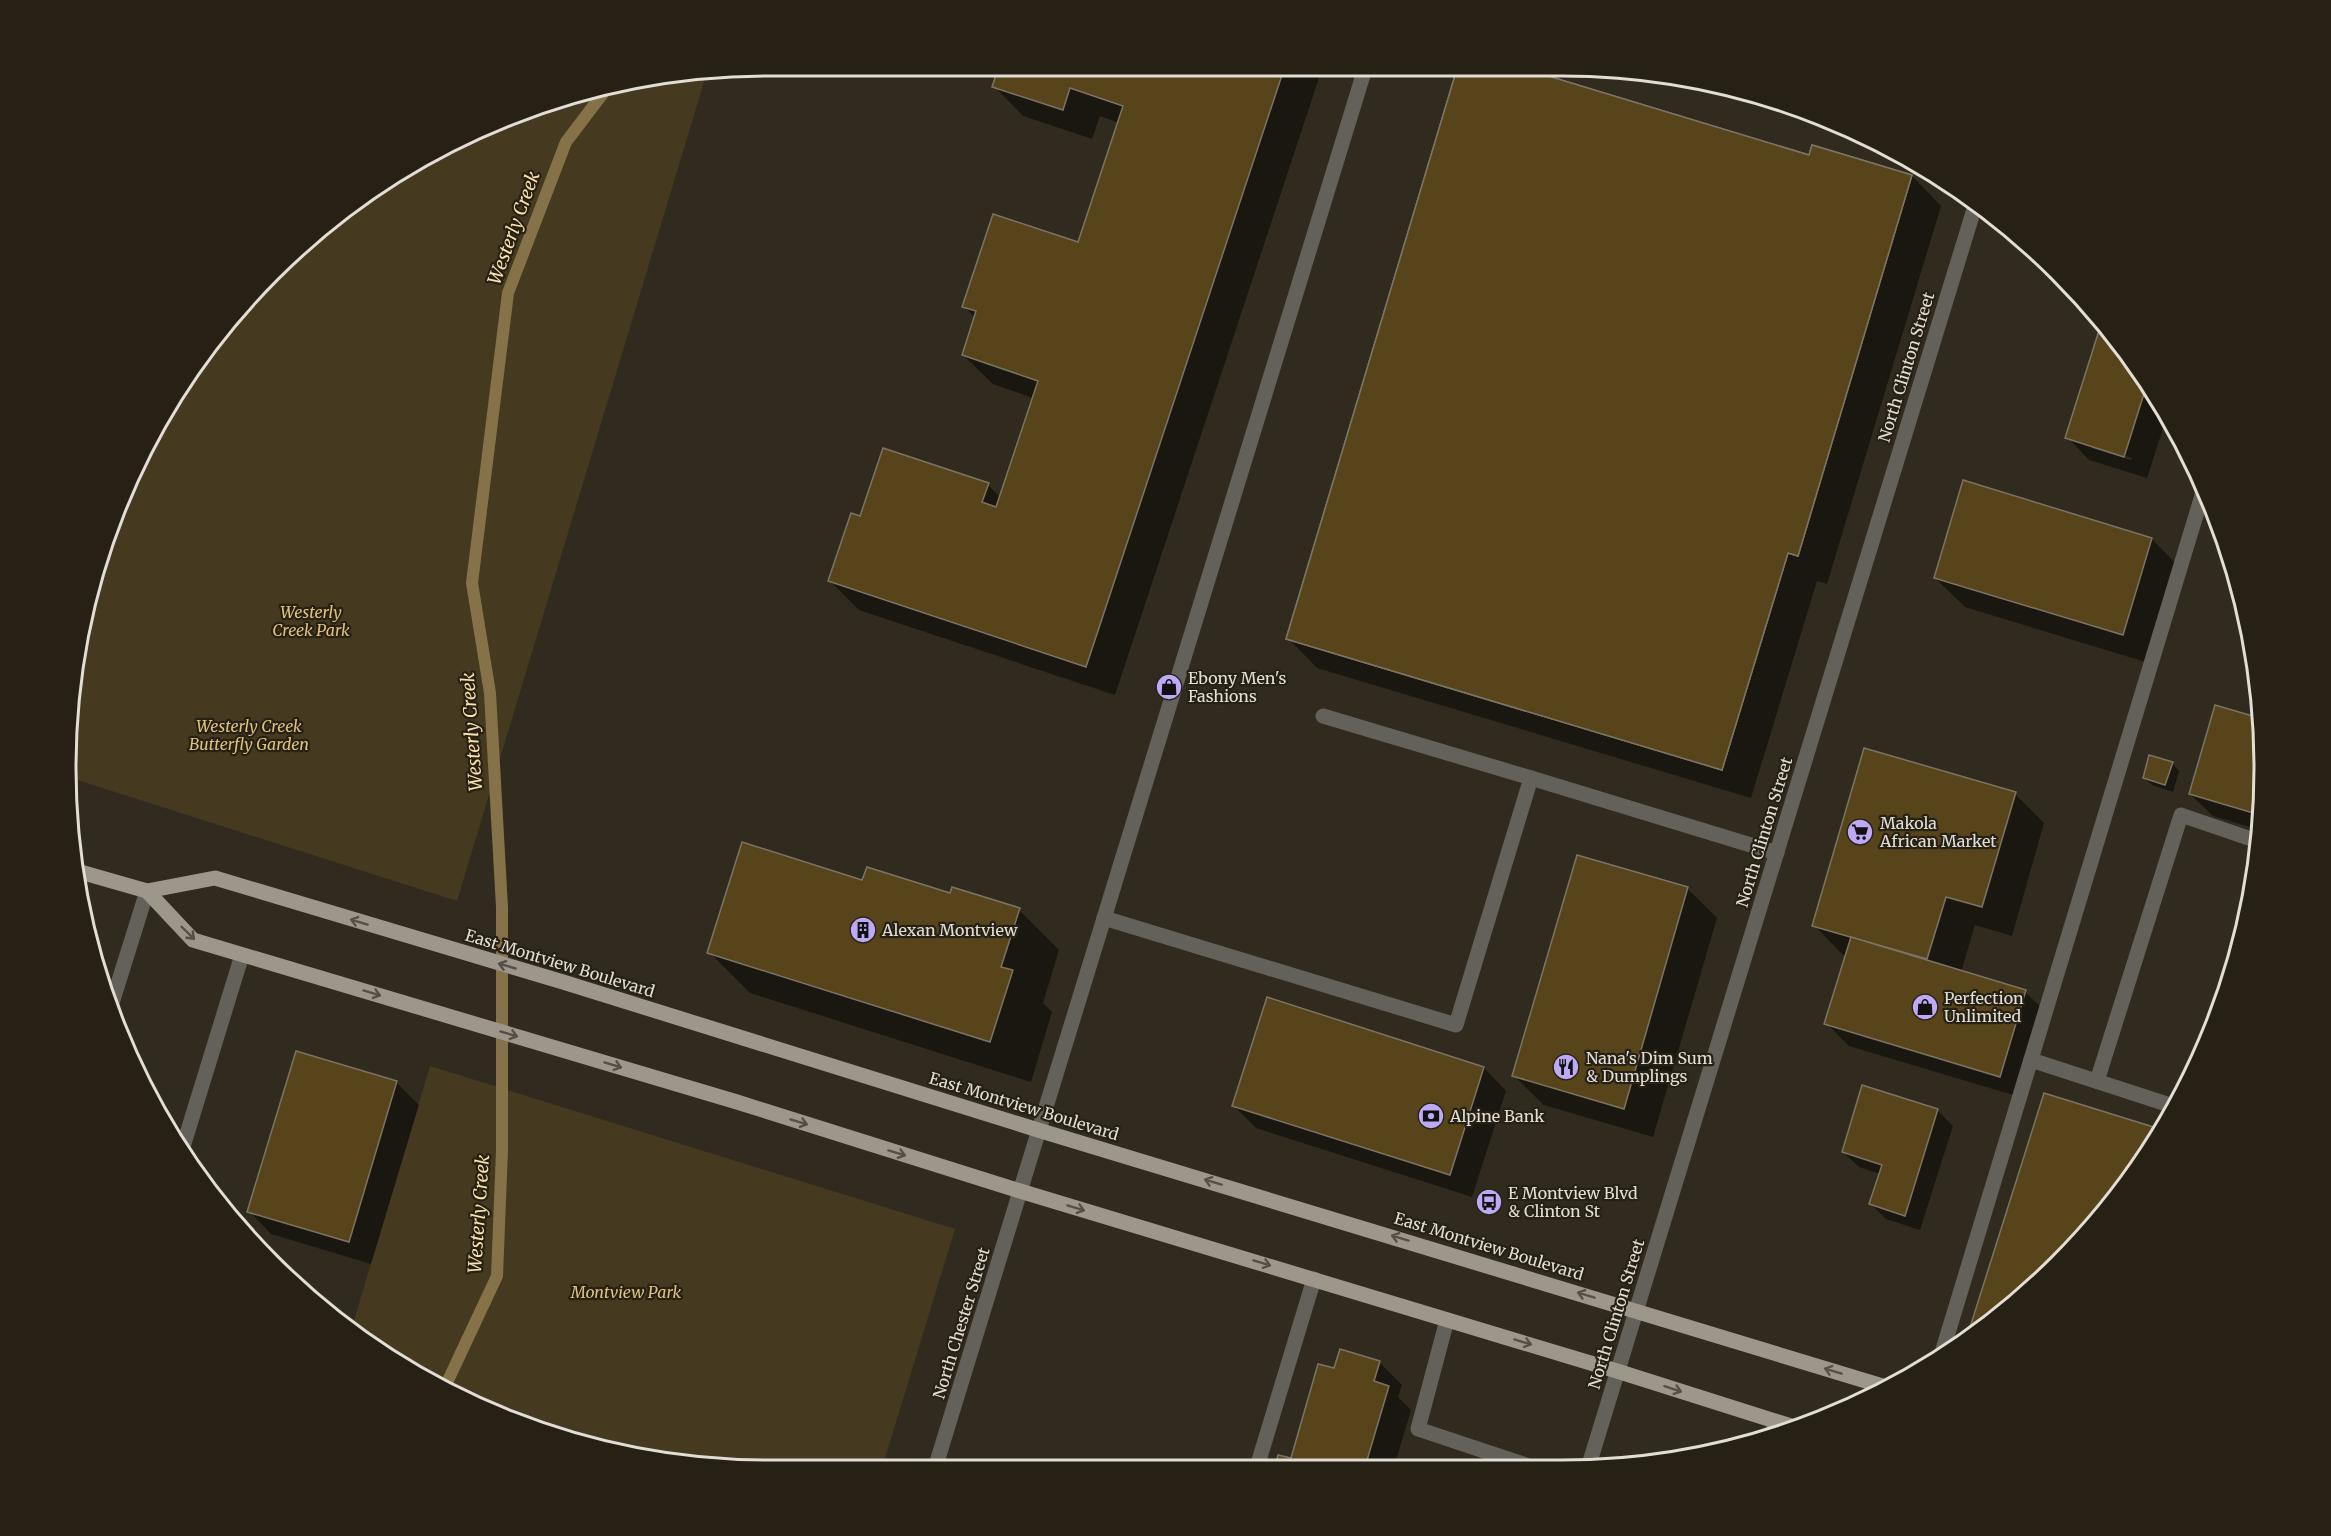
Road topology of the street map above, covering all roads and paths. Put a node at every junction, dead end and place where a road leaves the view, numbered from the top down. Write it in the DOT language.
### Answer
graph roads {
  1 [pos="1363,76"];
  2 [pos="1973,211"];
  3 [pos="2201,500"];
  4 [pos="1323,716"];
  5 [pos="1531,778"];
  6 [pos="2251,839"];
  7 [pos="1777,853"];
  8 [pos="85,873"];
  9 [pos="147,891"];
  10 [pos="1104,918"];
  11 [pos="242,955"];
  12 [pos="115,994"];
  13 [pos="2031,1060"];
  14 [pos="2097,1081"];
  15 [pos="2167,1104"];
  16 [pos="1038,1130"];
  17 [pos="185,1140"];
  18 [pos="1020,1191"];
  19 [pos="1314,1279"];
  20 [pos="1636,1310"];
  21 [pos="1447,1320"];
  22 [pos="1944,1345"];
  23 [pos="1617,1371"];
  24 [pos="1876,1384"];
  25 [pos="1770,1428"];
  26 [pos="1591,1459"];
  27 [pos="938,1460"];
  28 [pos="1259,1460"];
  29 [pos="1510,1460"];
  1 -- 10 [label="street, North Chester Street"];
  2 -- 7 [label="street, North Clinton Street"];
  3 -- 13 [label="street"];
  4 -- 5 [label="street"];
  5 -- 7 [label="street"];
  5 -- 10 [label="street"];
  6 -- 14 [label="street"];
  7 -- 20 [label="street, North Clinton Street"];
  8 -- 9 [label="main road, East Montview Boulevard"];
  9 -- 11 [label="main road, one-way"];
  9 -- 12 [label="street"];
  16 -- 9 [label="main road, East Montview Boulevard, one-way"];
  10 -- 16 [label="street, North Chester Street"];
  11 -- 17 [label="street"];
  11 -- 18 [label="main road, one-way"];
  13 -- 14 [label="street"];
  13 -- 22 [label="street"];
  14 -- 15 [label="street"];
  16 -- 18 [label="street, North Chester Street"];
  20 -- 16 [label="main road, East Montview Boulevard, one-way"];
  18 -- 19 [label="main road, one-way"];
  18 -- 27 [label="street, North Chester Street"];
  19 -- 21 [label="main road"];
  19 -- 28 [label="street"];
  20 -- 23 [label="street, North Clinton Street"];
  24 -- 20 [label="main road, East Montview Boulevard, one-way"];
  21 -- 23 [label="main road, one-way"];
  21 -- 29 [label="street"];
  23 -- 25 [label="main road, one-way"];
  23 -- 26 [label="street, North Clinton Street"];
}
